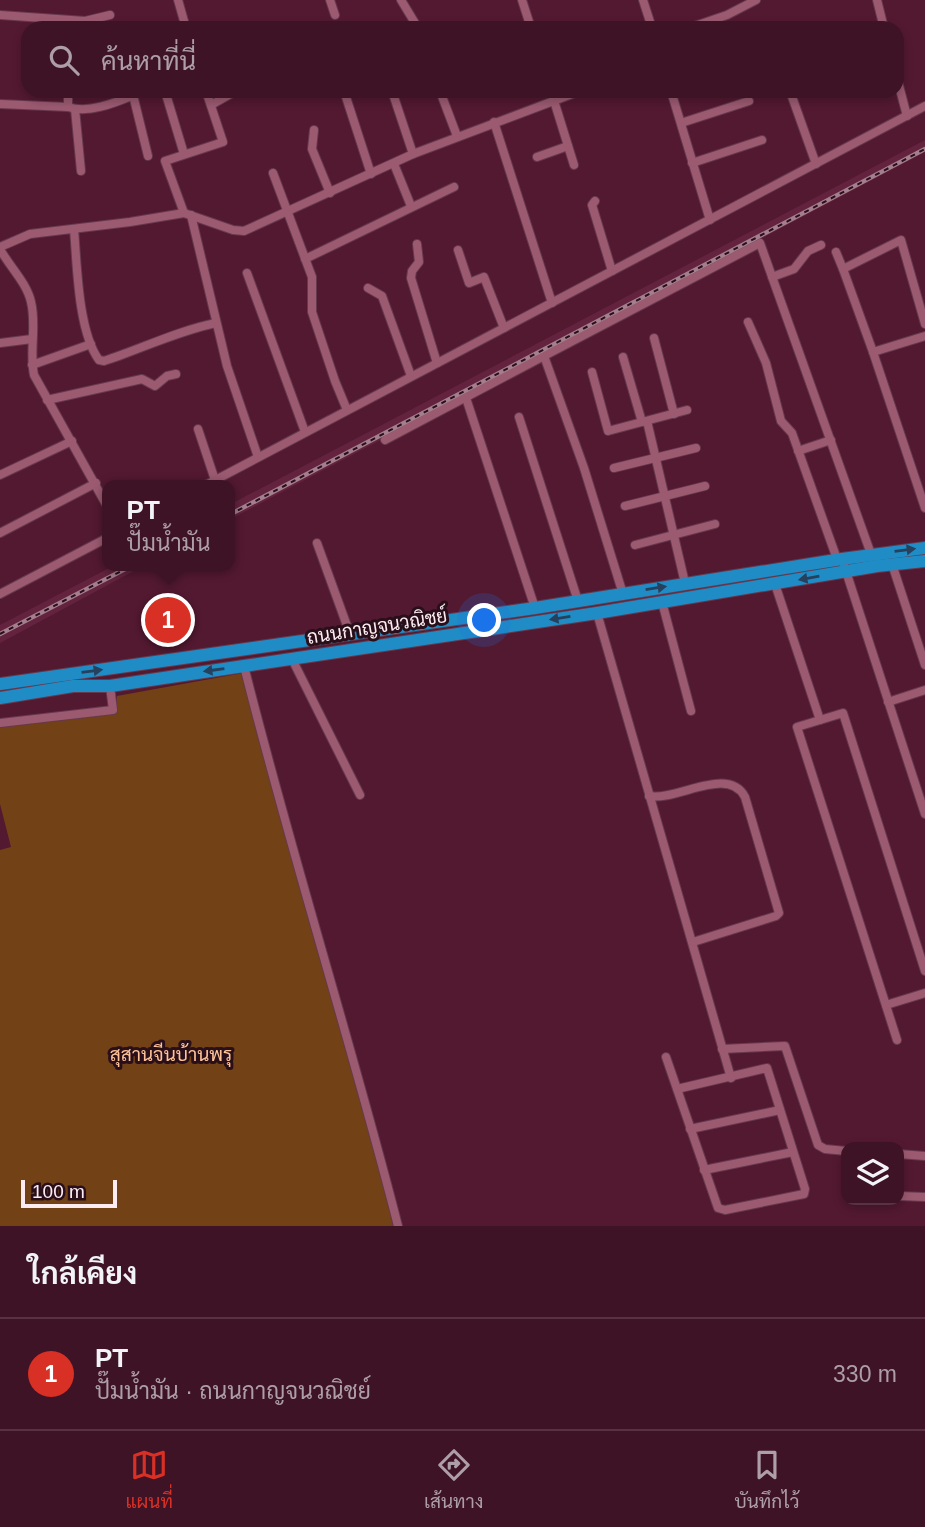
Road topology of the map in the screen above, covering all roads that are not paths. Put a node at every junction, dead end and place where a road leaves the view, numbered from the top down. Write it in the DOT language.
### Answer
graph roads {
  1 [pos="178,0"];
  2 [pos="330,0"];
  3 [pos="401,0"];
  4 [pos="522,0"];
  5 [pos="643,0"];
  6 [pos="756,0"];
  7 [pos="877,0"];
  8 [pos="0,15"];
  9 [pos="110,15"];
  10 [pos="335,15"];
  11 [pos="42,21"];
  12 [pos="85,21"];
  13 [pos="184,21"];
  14 [pos="414,21"];
  15 [pos="529,21"];
  16 [pos="650,21"];
  17 [pos="709,21"];
  18 [pos="882,21"];
  19 [pos="70,98"];
  20 [pos="124,98"];
  21 [pos="134,98"];
  22 [pos="167,98"];
  23 [pos="208,98"];
  24 [pos="224,98"];
  25 [pos="346,98"];
  26 [pos="394,98"];
  27 [pos="443,98"];
  28 [pos="548,98"];
  29 [pos="553,98"];
  30 [pos="673,98"];
  31 [pos="793,98"];
  32 [pos="902,98"];
  33 [pos="749,102"];
  34 [pos="0,104"];
  35 [pos="211,105"];
  36 [pos="925,106"];
  37 [pos="72,108"];
  38 [pos="907,116"];
  39 [pos="494,122"];
  40 [pos="681,123"];
  41 [pos="314,130"];
  42 [pos="457,136"];
  43 [pos="762,140"];
  44 [pos="568,146"];
  45 [pos="184,154"];
  46 [pos="413,154"];
  47 [pos="148,156"];
  48 [pos="537,156"];
  49 [pos="692,163"];
  50 [pos="394,164"];
  51 [pos="817,164"];
  52 [pos="574,165"];
  53 [pos="81,171"];
  54 [pos="273,173"];
  55 [pos="371,174"];
  56 [pos="454,187"];
  57 [pos="330,194"];
  58 [pos="595,201"];
  59 [pos="411,206"];
  60 [pos="288,212"];
  61 [pos="188,214"];
  62 [pos="710,220"];
  63 [pos="74,229"];
  64 [pos="417,244"];
  65 [pos="821,244"];
  66 [pos="0,248"];
  67 [pos="458,250"];
  68 [pos="836,252"];
  69 [pos="304,259"];
  70 [pos="843,269"];
  71 [pos="612,271"];
  72 [pos="247,273"];
  73 [pos="772,277"];
  74 [pos="368,288"];
  75 [pos="552,303"];
  76 [pos="748,322"];
  77 [pos="216,323"];
  78 [pos="925,324"];
  79 [pos="504,328"];
  80 [pos="925,336"];
  81 [pos="654,338"];
  82 [pos="32,339"];
  83 [pos="0,343"];
  84 [pos="91,344"];
  85 [pos="873,352"];
  86 [pos="544,356"];
  87 [pos="623,357"];
  88 [pos="437,363"];
  89 [pos="32,365"];
  90 [pos="592,372"];
  91 [pos="176,374"];
  92 [pos="411,376"];
  93 [pos="466,397"];
  94 [pos="47,400"];
  95 [pos="347,410"];
  96 [pos="687,410"];
  97 [pos="674,414"];
  98 [pos="519,417"];
  99 [pos="645,421"];
  100 [pos="198,429"];
  101 [pos="305,432"];
  102 [pos="385,440"];
  103 [pos="831,440"];
  104 [pos="72,441"];
  105 [pos="696,449"];
  106 [pos="798,451"];
  107 [pos="258,457"];
  108 [pos="656,458"];
  109 [pos="614,468"];
  110 [pos="0,475"];
  111 [pos="215,480"];
  112 [pos="96,483"];
  113 [pos="705,486"];
  114 [pos="102,496"];
  115 [pos="665,496"];
  116 [pos="625,506"];
  117 [pos="925,508"];
  118 [pos="715,524"];
  119 [pos="0,533"];
  120 [pos="674,536"];
  121 [pos="102,541"];
  122 [pos="317,543"];
  123 [pos="635,545"];
  124 [pos="925,548"];
  125 [pos="871,554"];
  126 [pos="925,561"];
  127 [pos="842,563"];
  128 [pos="892,564"];
  129 [pos="685,583"];
  130 [pos="775,584"];
  131 [pos="623,593"];
  132 [pos="0,594"];
  133 [pos="578,601"];
  134 [pos="662,602"];
  135 [pos="535,608"];
  136 [pos="597,613"];
  137 [pos="350,634"];
  138 [pos="292,659"];
  139 [pos="244,666"];
  140 [pos="925,666"];
  141 [pos="49,676"];
  142 [pos="0,684"];
  143 [pos="110,686"];
  144 [pos="51,690"];
  145 [pos="925,690"];
  146 [pos="0,698"];
  147 [pos="888,702"];
  148 [pos="691,711"];
  149 [pos="820,720"];
  150 [pos="0,723"];
  151 [pos="360,795"];
  152 [pos="649,796"];
  153 [pos="925,814"];
  154 [pos="693,942"];
  155 [pos="925,971"];
  156 [pos="925,993"];
  157 [pos="886,1005"];
  158 [pos="897,1040"];
  159 [pos="722,1049"];
  160 [pos="666,1057"];
  161 [pos="731,1078"];
  162 [pos="677,1089"];
  163 [pos="780,1110"];
  164 [pos="690,1129"];
  165 [pos="841,1151"];
  166 [pos="793,1152"];
  167 [pos="904,1154"];
  168 [pos="925,1156"];
  169 [pos="704,1170"];
  170 [pos="904,1196"];
  171 [pos="925,1197"];
  172 [pos="398,1226"];
  1 -- 13 [label="street"];
  2 -- 10 [label="street"];
  3 -- 14 [label="street"];
  4 -- 15 [label="street"];
  5 -- 16 [label="street"];
  6 -- 17 [label="street"];
  7 -- 18 [label="street"];
  8 -- 11 [label="street"];
  9 -- 12 [label="street"];
  19 -- 37 [label="street"];
  20 -- 37 [label="street"];
  21 -- 47 [label="street"];
  22 -- 45 [label="street"];
  23 -- 35 [label="street"];
  24 -- 35 [label="street"];
  25 -- 55 [label="street"];
  26 -- 46 [label="street"];
  27 -- 42 [label="street"];
  28 -- 39 [label="street"];
  29 -- 44 [label="street"];
  30 -- 40 [label="street"];
  31 -- 51 [label="street"];
  32 -- 38 [label="street"];
  33 -- 40 [label="street"];
  34 -- 37 [label="street"];
  35 -- 45 [label="street"];
  36 -- 38 [label="street"];
  37 -- 53 [label="street"];
  38 -- 51 [label="street"];
  39 -- 42 [label="street"];
  39 -- 75 [label="street"];
  40 -- 49 [label="street"];
  41 -- 57 [label="street"];
  42 -- 46 [label="street"];
  43 -- 49 [label="street"];
  44 -- 48 [label="street"];
  44 -- 52 [label="street"];
  45 -- 61 [label="street"];
  46 -- 50 [label="street"];
  49 -- 62 [label="street"];
  50 -- 55 [label="street"];
  50 -- 59 [label="street"];
  51 -- 62 [label="street"];
  54 -- 60 [label="street"];
  55 -- 57 [label="street"];
  56 -- 59 [label="street"];
  57 -- 60 [label="street"];
  58 -- 71 [label="street"];
  59 -- 69 [label="street"];
  60 -- 61 [label="street"];
  60 -- 69 [label="street"];
  61 -- 63 [label="street"];
  61 -- 77 [label="street"];
  62 -- 71 [label="street"];
  63 -- 66 [label="street"];
  63 -- 84 [label="street"];
  64 -- 88 [label="street"];
  65 -- 73 [label="street"];
  66 -- 82 [label="street"];
  67 -- 79 [label="street"];
  68 -- 70 [label="street"];
  69 -- 95 [label="street"];
  70 -- 78 [label="street"];
  70 -- 85 [label="street"];
  71 -- 75 [label="street"];
  72 -- 101 [label="street"];
  73 -- 86 [label="street"];
  73 -- 103 [label="street"];
  74 -- 92 [label="street"];
  75 -- 79 [label="street"];
  76 -- 106 [label="street"];
  77 -- 84 [label="street"];
  77 -- 107 [label="street"];
  79 -- 88 [label="street"];
  80 -- 85 [label="street"];
  81 -- 97 [label="street"];
  82 -- 83 [label="street"];
  82 -- 89 [label="street"];
  84 -- 89 [label="street"];
  85 -- 117 [label="street"];
  86 -- 93 [label="street"];
  86 -- 131 [label="street"];
  87 -- 99 [label="street"];
  88 -- 92 [label="street"];
  89 -- 94 [label="street"];
  90 -- 99 [label="street"];
  91 -- 94 [label="street"];
  92 -- 95 [label="street"];
  93 -- 102 [label="street"];
  93 -- 135 [label="street"];
  94 -- 104 [label="street"];
  95 -- 101 [label="street"];
  96 -- 97 [label="street"];
  97 -- 99 [label="street"];
  98 -- 133 [label="street"];
  99 -- 108 [label="street"];
  100 -- 111 [label="street"];
  101 -- 107 [label="street"];
  103 -- 106 [label="street"];
  103 -- 125 [label="street"];
  104 -- 110 [label="street"];
  104 -- 112 [label="street"];
  105 -- 108 [label="street"];
  106 -- 127 [label="street"];
  107 -- 111 [label="street"];
  108 -- 109 [label="street"];
  108 -- 115 [label="street"];
  112 -- 114 [label="street"];
  112 -- 119 [label="street"];
  113 -- 115 [label="street"];
  115 -- 116 [label="street"];
  115 -- 120 [label="street"];
  118 -- 120 [label="street"];
  120 -- 123 [label="street"];
  120 -- 129 [label="street"];
  121 -- 132 [label="street"];
  122 -- 137 [label="street"];
  125 -- 124 [label="highway, ถนนกาญจนวณิชย์, one-way"];
  125 -- 127 [label="highway, ถนนกาญจนวณิชย์"];
  126 -- 128 [label="highway, ถนนกาญจนวณิชย์"];
  127 -- 128 [label="highway, ถนนกาญจนวณิชย์"];
  127 -- 129 [label="highway, ถนนกาญจนวณิชย์"];
  127 -- 130 [label="highway, ถนนกาญจนวณิชย์, one-way"];
  127 -- 147 [label="street"];
  128 -- 140 [label="street"];
  131 -- 129 [label="highway, ถนนกาญจนวณิชย์, one-way"];
  130 -- 134 [label="highway, ถนนกาญจนวณิชย์"];
  130 -- 149 [label="street"];
  131 -- 133 [label="highway, ถนนกาญจนวณิชย์"];
  133 -- 135 [label="highway, ถนนกาญจนวณิชย์"];
  134 -- 136 [label="highway, ถนนกาญจนวณิชย์"];
  134 -- 148 [label="street"];
  135 -- 137 [label="highway, ถนนกาญจนวณิชย์"];
  136 -- 138 [label="highway, ถนนกาญจนวณิชย์, one-way"];
  136 -- 152 [label="street"];
  141 -- 137 [label="highway, ถนนกาญจนวณิชย์, one-way"];
  138 -- 139 [label="highway, ถนนกาญจนวณิชย์"];
  138 -- 151 [label="street"];
  139 -- 143 [label="highway, ถนนกาญจนวณิชย์, one-way"];
  139 -- 172 [label="street"];
  141 -- 142 [label="highway, ถนนกาญจนวณิชย์"];
  141 -- 144 [label="highway"];
  143 -- 144 [label="highway, ถนนกาญจนวณิชย์"];
  143 -- 150 [label="street"];
  144 -- 146 [label="highway, ถนนกาญจนวณิชย์"];
  145 -- 147 [label="street"];
  147 -- 153 [label="street"];
  149 -- 155 [label="street"];
  149 -- 157 [label="street"];
  152 -- 154 [label="street"];
  152 -- 154 [label="street"];
  154 -- 159 [label="street"];
  156 -- 157 [label="street"];
  157 -- 158 [label="street"];
  159 -- 161 [label="street"];
  159 -- 165 [label="street"];
  160 -- 162 [label="street"];
  161 -- 162 [label="street"];
  161 -- 163 [label="street"];
  162 -- 164 [label="street"];
  163 -- 164 [label="street"];
  163 -- 166 [label="street"];
  164 -- 169 [label="street"];
  166 -- 169 [label="street"];
  166 -- 169 [label="street"];
  167 -- 168 [label="street"];
  170 -- 171 [label="street"];
}
